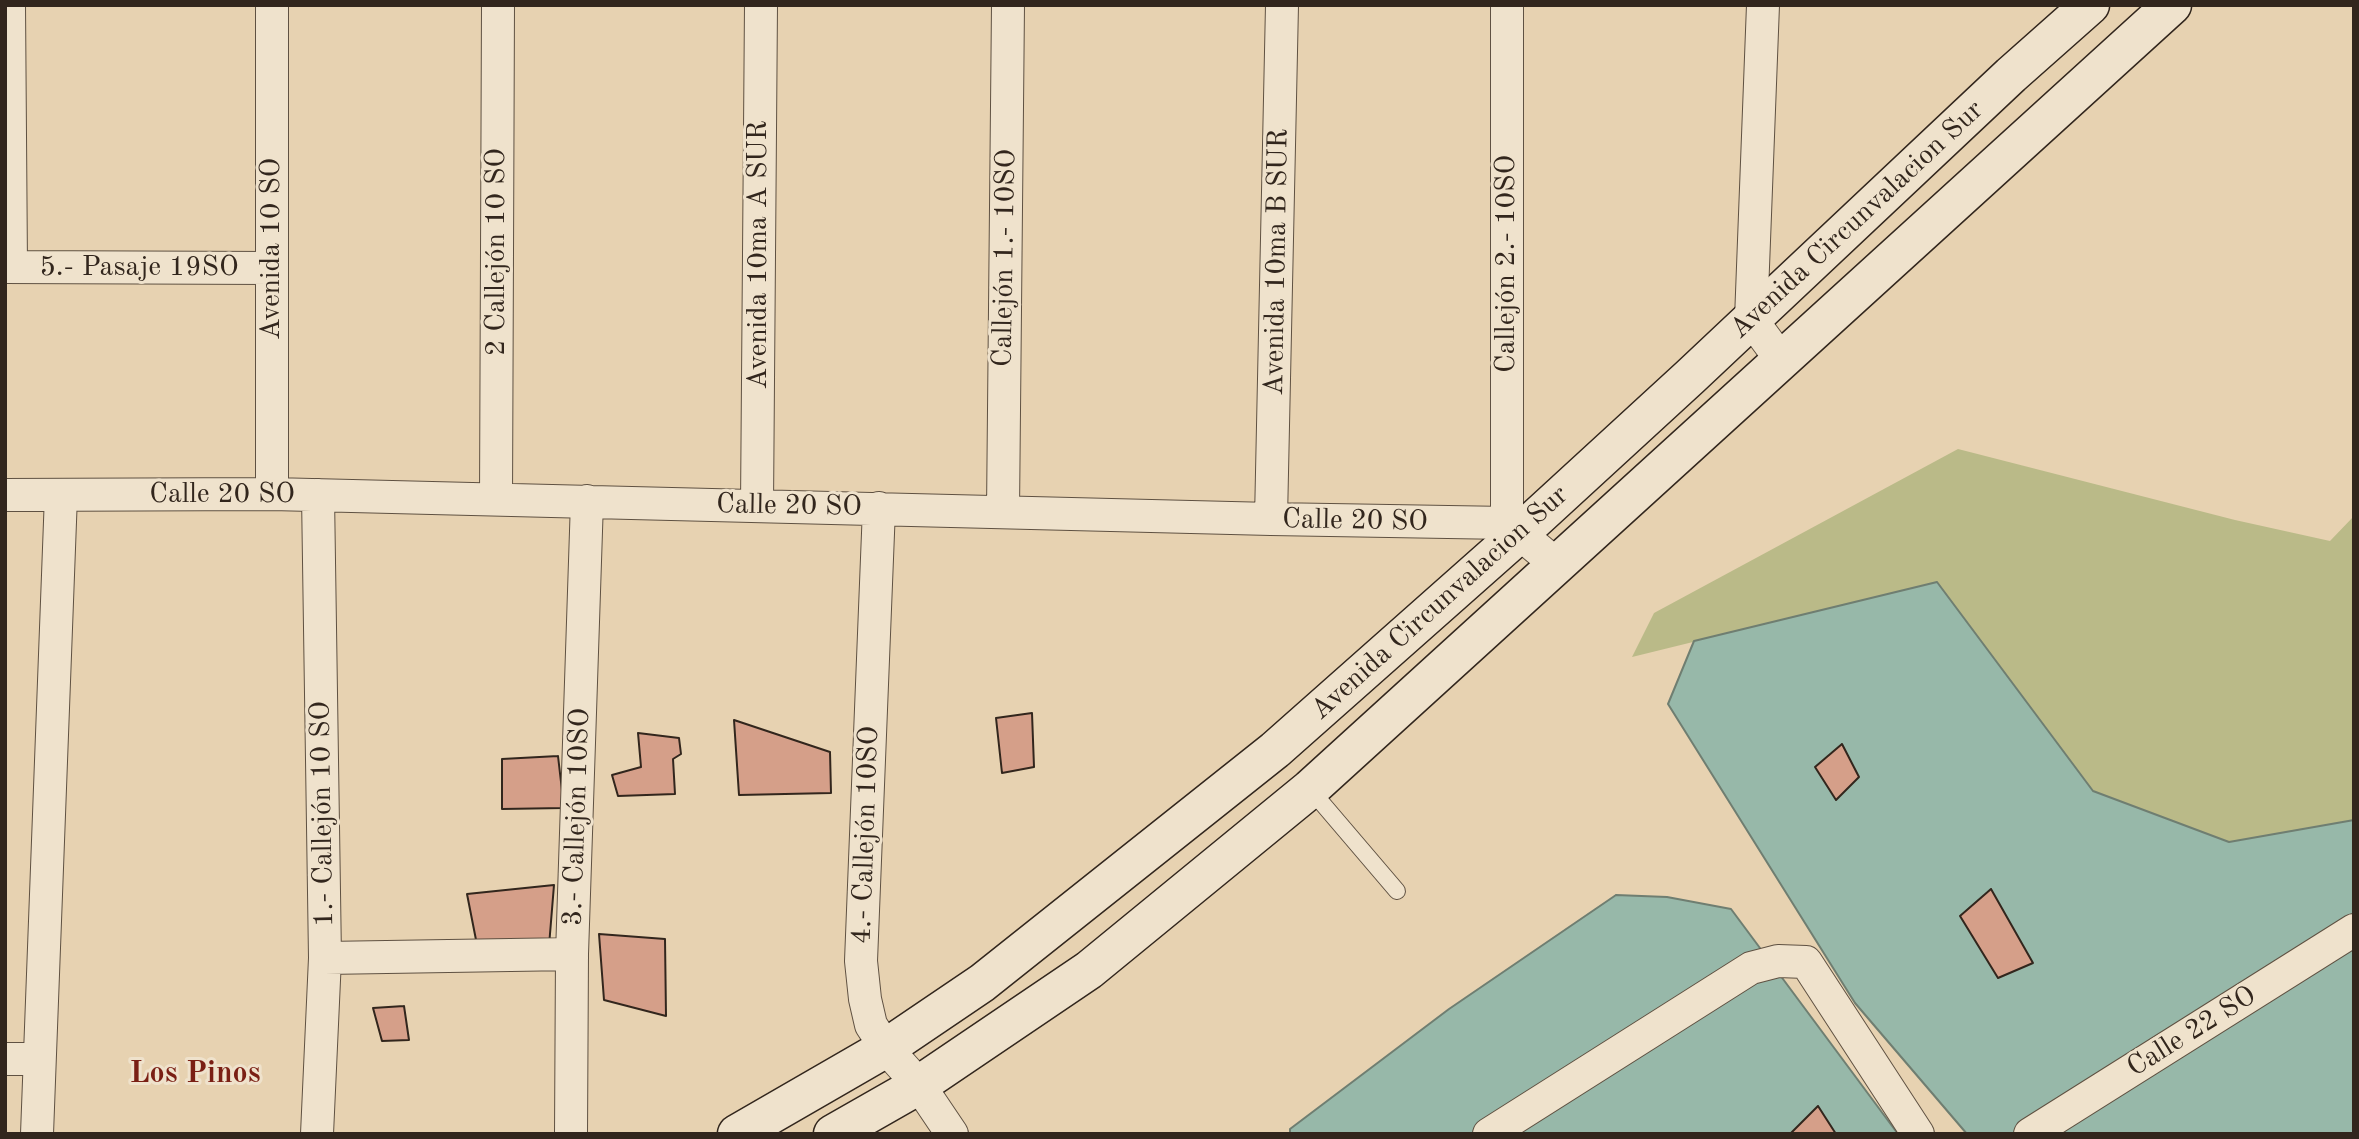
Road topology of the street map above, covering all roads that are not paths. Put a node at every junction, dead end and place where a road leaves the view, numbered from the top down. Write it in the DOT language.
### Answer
graph roads {
  1 [pos="9,5"];
  2 [pos="272,5"];
  3 [pos="498,5"];
  4 [pos="761,5"];
  5 [pos="1008,5"];
  6 [pos="1282,5"];
  7 [pos="1507,5"];
  8 [pos="1763,5"];
  9 [pos="2090,5"];
  10 [pos="2172,5"];
  11 [pos="2058,32"];
  12 [pos="2093,78"];
  13 [pos="8,267"];
  14 [pos="272,268"];
  15 [pos="1751,319"];
  16 [pos="1782,360"];
  17 [pos="272,494"];
  18 [pos="5,495"];
  19 [pos="61,495"];
  20 [pos="318,495"];
  21 [pos="496,499"];
  22 [pos="587,501"];
  23 [pos="757,505"];
  24 [pos="879,508"];
  25 [pos="1003,511"];
  26 [pos="1271,519"];
  27 [pos="1514,528"];
  28 [pos="1557,565"];
  29 [pos="1310,789"];
  30 [pos="1397,891"];
  31 [pos="2354,930"];
  32 [pos="572,954"];
  33 [pos="325,958"];
  34 [pos="886,1048"];
  35 [pos="5,1059"];
  36 [pos="38,1059"];
  37 [pos="919,1085"];
  38 [pos="37,1134"];
  39 [pos="317,1134"];
  40 [pos="570,1134"];
  41 [pos="737,1134"];
  42 [pos="833,1134"];
  43 [pos="952,1134"];
  44 [pos="1489,1134"];
  45 [pos="1918,1134"];
  46 [pos="2030,1134"];
  1 -- 13 [label="street"];
  2 -- 14 [label="street, Avenida 10 SO"];
  3 -- 21 [label="street, 2 Callejón 10 SO"];
  4 -- 23 [label="street, Avenida 10ma A SUR"];
  5 -- 25 [label="street, Callejón 1.- 10SO"];
  6 -- 26 [label="street, Avenida 10ma B SUR"];
  7 -- 27 [label="street, Callejón 2.- 10SO"];
  8 -- 15 [label="street"];
  9 -- 11 [label="main road, Avenida Circunvalacion Sur"];
  10 -- 12 [label="main road, Avenida Circunvalacion Sur"];
  11 -- 12 [label="main road"];
  11 -- 15 [label="main road, Avenida Circunvalacion Sur"];
  12 -- 16 [label="main road, Avenida Circunvalacion Sur"];
  13 -- 14 [label="street, 5.- Pasaje 19SO"];
  14 -- 17 [label="street, Avenida 10 SO"];
  15 -- 16 [label="street"];
  15 -- 27 [label="main road, Avenida Circunvalacion Sur"];
  16 -- 28 [label="main road, Avenida Circunvalacion Sur"];
  17 -- 19 [label="street, Calle 20 SO"];
  17 -- 20 [label="street, Calle 20 SO"];
  18 -- 19 [label="street, Calle 20 SO"];
  19 -- 36 [label="street"];
  20 -- 21 [label="street, Calle 20 SO"];
  20 -- 33 [label="street, 1.- Callejón 10 SO"];
  21 -- 22 [label="street, Calle 20 SO"];
  22 -- 23 [label="street, Calle 20 SO"];
  22 -- 32 [label="street, 3.- Callejón 10SO"];
  23 -- 24 [label="street, Calle 20 SO"];
  24 -- 25 [label="street, Calle 20 SO"];
  24 -- 34 [label="street, 4.- Callejón 10SO"];
  25 -- 26 [label="street, Calle 20 SO"];
  26 -- 27 [label="street, Calle 20 SO"];
  27 -- 28 [label="street"];
  27 -- 34 [label="main road, Avenida Circunvalacion Sur"];
  28 -- 29 [label="main road, Avenida Circunvalacion Sur"];
  29 -- 30 [label="lane"];
  29 -- 37 [label="main road, Avenida Circunvalacion Sur"];
  31 -- 46 [label="street, Calle 22 SO"];
  32 -- 33 [label="street"];
  32 -- 40 [label="street, 3.- Callejón 10SO"];
  33 -- 39 [label="street, 1.- Callejón 10 SO"];
  34 -- 37 [label="street, 4.- Callejón 10SO"];
  34 -- 41 [label="main road, Avenida Circunvalacion Sur"];
  35 -- 36 [label="street"];
  36 -- 38 [label="street"];
  37 -- 42 [label="main road, Avenida Circunvalacion Sur"];
  37 -- 43 [label="street, 4.- Callejón 10SO"];
  44 -- 45 [label="street"];
}
